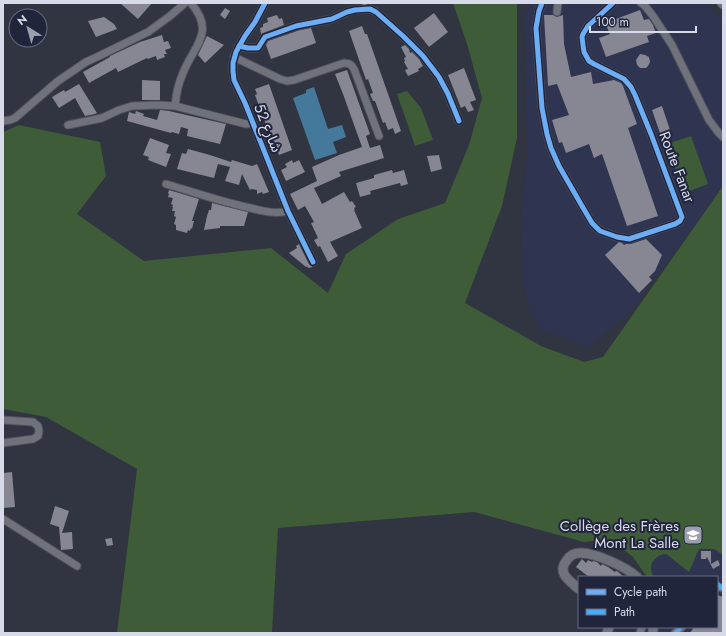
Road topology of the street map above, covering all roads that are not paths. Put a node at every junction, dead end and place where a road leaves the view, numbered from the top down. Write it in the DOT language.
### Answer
graph roads {
  1 [pos="185,3"];
  2 [pos="191,3"];
  3 [pos="265,3"];
  4 [pos="542,3"];
  5 [pos="558,3"];
  6 [pos="613,3"];
  7 [pos="641,3"];
  8 [pos="364,6"];
  9 [pos="557,12"];
  10 [pos="239,46"];
  11 [pos="234,57"];
  12 [pos="175,106"];
  13 [pos="3,121"];
  14 [pos="459,121"];
  15 [pos="253,123"];
  16 [pos="68,125"];
  17 [pos="379,136"];
  18 [pos="723,137"];
  19 [pos="166,184"];
  20 [pos="288,211"];
  21 [pos="313,262"];
  22 [pos="3,420"];
  23 [pos="3,443"];
  24 [pos="3,519"];
  25 [pos="77,566"];
  26 [pos="636,576"];
  27 [pos="578,588"];
  1 -- 13 [label="street"];
  2 -- 12 [label="street"];
  3 -- 10 [label="street, شارع 52"];
  4 -- 6 [label="street, Route Fanar"];
  5 -- 9 [label="street"];
  7 -- 18 [label="street"];
  8 -- 10 [label="street"];
  8 -- 14 [label="street"];
  10 -- 11 [label="street, شارع 52"];
  11 -- 15 [label="street, شارع 52"];
  11 -- 17 [label="street"];
  12 -- 15 [label="street"];
  12 -- 16 [label="street"];
  15 -- 20 [label="street, شارع 52"];
  19 -- 20 [label="street"];
  20 -- 21 [label="street, شارع 52"];
  22 -- 23 [label="street"];
  24 -- 25 [label="street"];
  26 -- 27 [label="street"];
}
